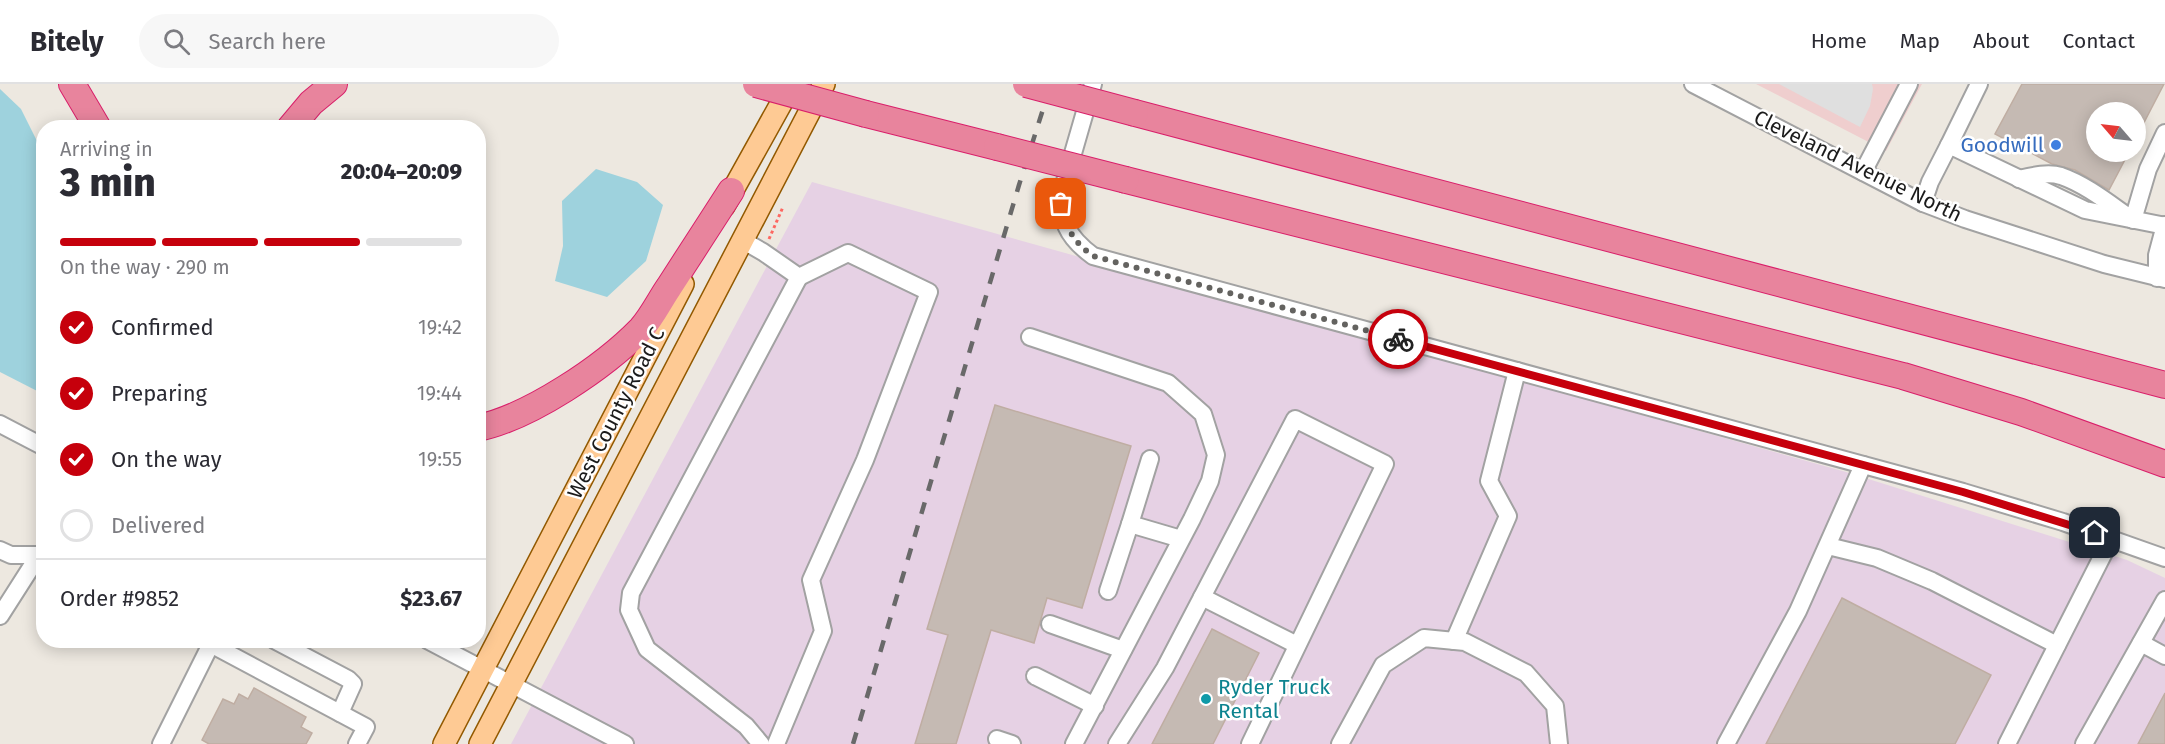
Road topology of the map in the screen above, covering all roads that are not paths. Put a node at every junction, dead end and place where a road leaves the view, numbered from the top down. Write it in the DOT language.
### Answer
graph roads {
  1 [pos="72,84"];
  2 [pos="334,84"];
  3 [pos="756,84"];
  4 [pos="792,84"];
  5 [pos="824,84"];
  6 [pos="1026,84"];
  7 [pos="1094,84"];
  8 [pos="1693,84"];
  9 [pos="1909,84"];
  10 [pos="1979,84"];
  11 [pos="1710,88"];
  12 [pos="93,120"];
  13 [pos="297,120"];
  14 [pos="2165,133"];
  15 [pos="1949,145"];
  16 [pos="1863,172"];
  17 [pos="731,191"];
  18 [pos="1923,203"];
  19 [pos="2133,220"];
  20 [pos="2165,226"];
  21 [pos="742,240"];
  22 [pos="799,277"];
  23 [pos="2161,278"];
  24 [pos="1030,337"];
  25 [pos="1517,371"];
  26 [pos="2165,384"];
  27 [pos="0,424"];
  28 [pos="486,427"];
  29 [pos="36,443"];
  30 [pos="1150,459"];
  31 [pos="2165,464"];
  32 [pos="1863,465"];
  33 [pos="1130,524"];
  34 [pos="1181,539"];
  35 [pos="2111,539"];
  36 [pos="1828,546"];
  37 [pos="0,550"];
  38 [pos="36,553"];
  39 [pos="2165,558"];
  40 [pos="36,561"];
  41 [pos="1108,591"];
  42 [pos="1202,597"];
  43 [pos="2165,600"];
  44 [pos="0,616"];
  45 [pos="1050,624"];
  46 [pos="1454,641"];
  47 [pos="2141,643"];
  48 [pos="1297,645"];
  49 [pos="2057,645"];
  50 [pos="206,648"];
  51 [pos="220,648"];
  52 [pos="289,648"];
  53 [pos="442,648"];
  54 [pos="1123,650"];
  55 [pos="2165,656"];
  56 [pos="483,669"];
  57 [pos="1035,676"];
  58 [pos="512,684"];
  59 [pos="1095,705"];
  60 [pos="340,713"];
  61 [pos="160,744"];
  62 [pos="357,744"];
  63 [pos="444,744"];
  64 [pos="480,744"];
  65 [pos="625,744"];
  66 [pos="761,744"];
  67 [pos="776,744"];
  68 [pos="1074,744"];
  69 [pos="1117,744"];
  70 [pos="1250,744"];
  71 [pos="1340,744"];
  72 [pos="1559,744"];
  73 [pos="1726,744"];
  74 [pos="2007,744"];
  75 [pos="2084,744"];
  1 -- 12 [label="highway"];
  2 -- 13 [label="highway"];
  3 -- 31 [label="highway, bridge"];
  4 -- 17 [label="main road, West County Road C"];
  5 -- 21 [label="main road, West County Road C"];
  6 -- 26 [label="highway, bridge"];
  7 -- 25 [label="street"];
  8 -- 11 [label="street, Cleveland Avenue North"];
  9 -- 16 [label="street"];
  10 -- 15 [label="street"];
  11 -- 16 [label="street, Cleveland Avenue North"];
  14 -- 19 [label="street"];
  15 -- 18 [label="street"];
  15 -- 19 [label="street"];
  16 -- 18 [label="street, Cleveland Avenue North"];
  17 -- 28 [label="highway"];
  17 -- 56 [label="main road, West County Road C"];
  18 -- 23 [label="street, Cleveland Avenue North"];
  19 -- 20 [label="street"];
  20 -- 23 [label="street"];
  21 -- 22 [label="street"];
  21 -- 58 [label="main road, West County Road C"];
  22 -- 66 [label="street"];
  22 -- 67 [label="street"];
  24 -- 34 [label="street"];
  25 -- 32 [label="street"];
  25 -- 46 [label="street"];
  27 -- 29 [label="street"];
  30 -- 33 [label="street"];
  32 -- 35 [label="street"];
  32 -- 36 [label="street"];
  33 -- 34 [label="street"];
  33 -- 41 [label="street"];
  34 -- 54 [label="street"];
  35 -- 39 [label="street"];
  35 -- 49 [label="street"];
  36 -- 49 [label="street"];
  36 -- 73 [label="street"];
  37 -- 38 [label="street"];
  40 -- 44 [label="street"];
  42 -- 48 [label="street"];
  42 -- 48 [label="street"];
  42 -- 69 [label="street"];
  43 -- 47 [label="street"];
  45 -- 54 [label="street"];
  46 -- 71 [label="street"];
  46 -- 72 [label="street"];
  47 -- 55 [label="street"];
  47 -- 75 [label="street"];
  48 -- 70 [label="street"];
  49 -- 74 [label="street"];
  50 -- 61 [label="street"];
  51 -- 60 [label="street"];
  52 -- 60 [label="street"];
  53 -- 56 [label="street"];
  54 -- 59 [label="street"];
  56 -- 58 [label="street"];
  56 -- 63 [label="main road, West County Road C"];
  57 -- 59 [label="street"];
  58 -- 64 [label="main road, West County Road C"];
  58 -- 65 [label="street"];
  59 -- 68 [label="street"];
  60 -- 62 [label="street"];
}
